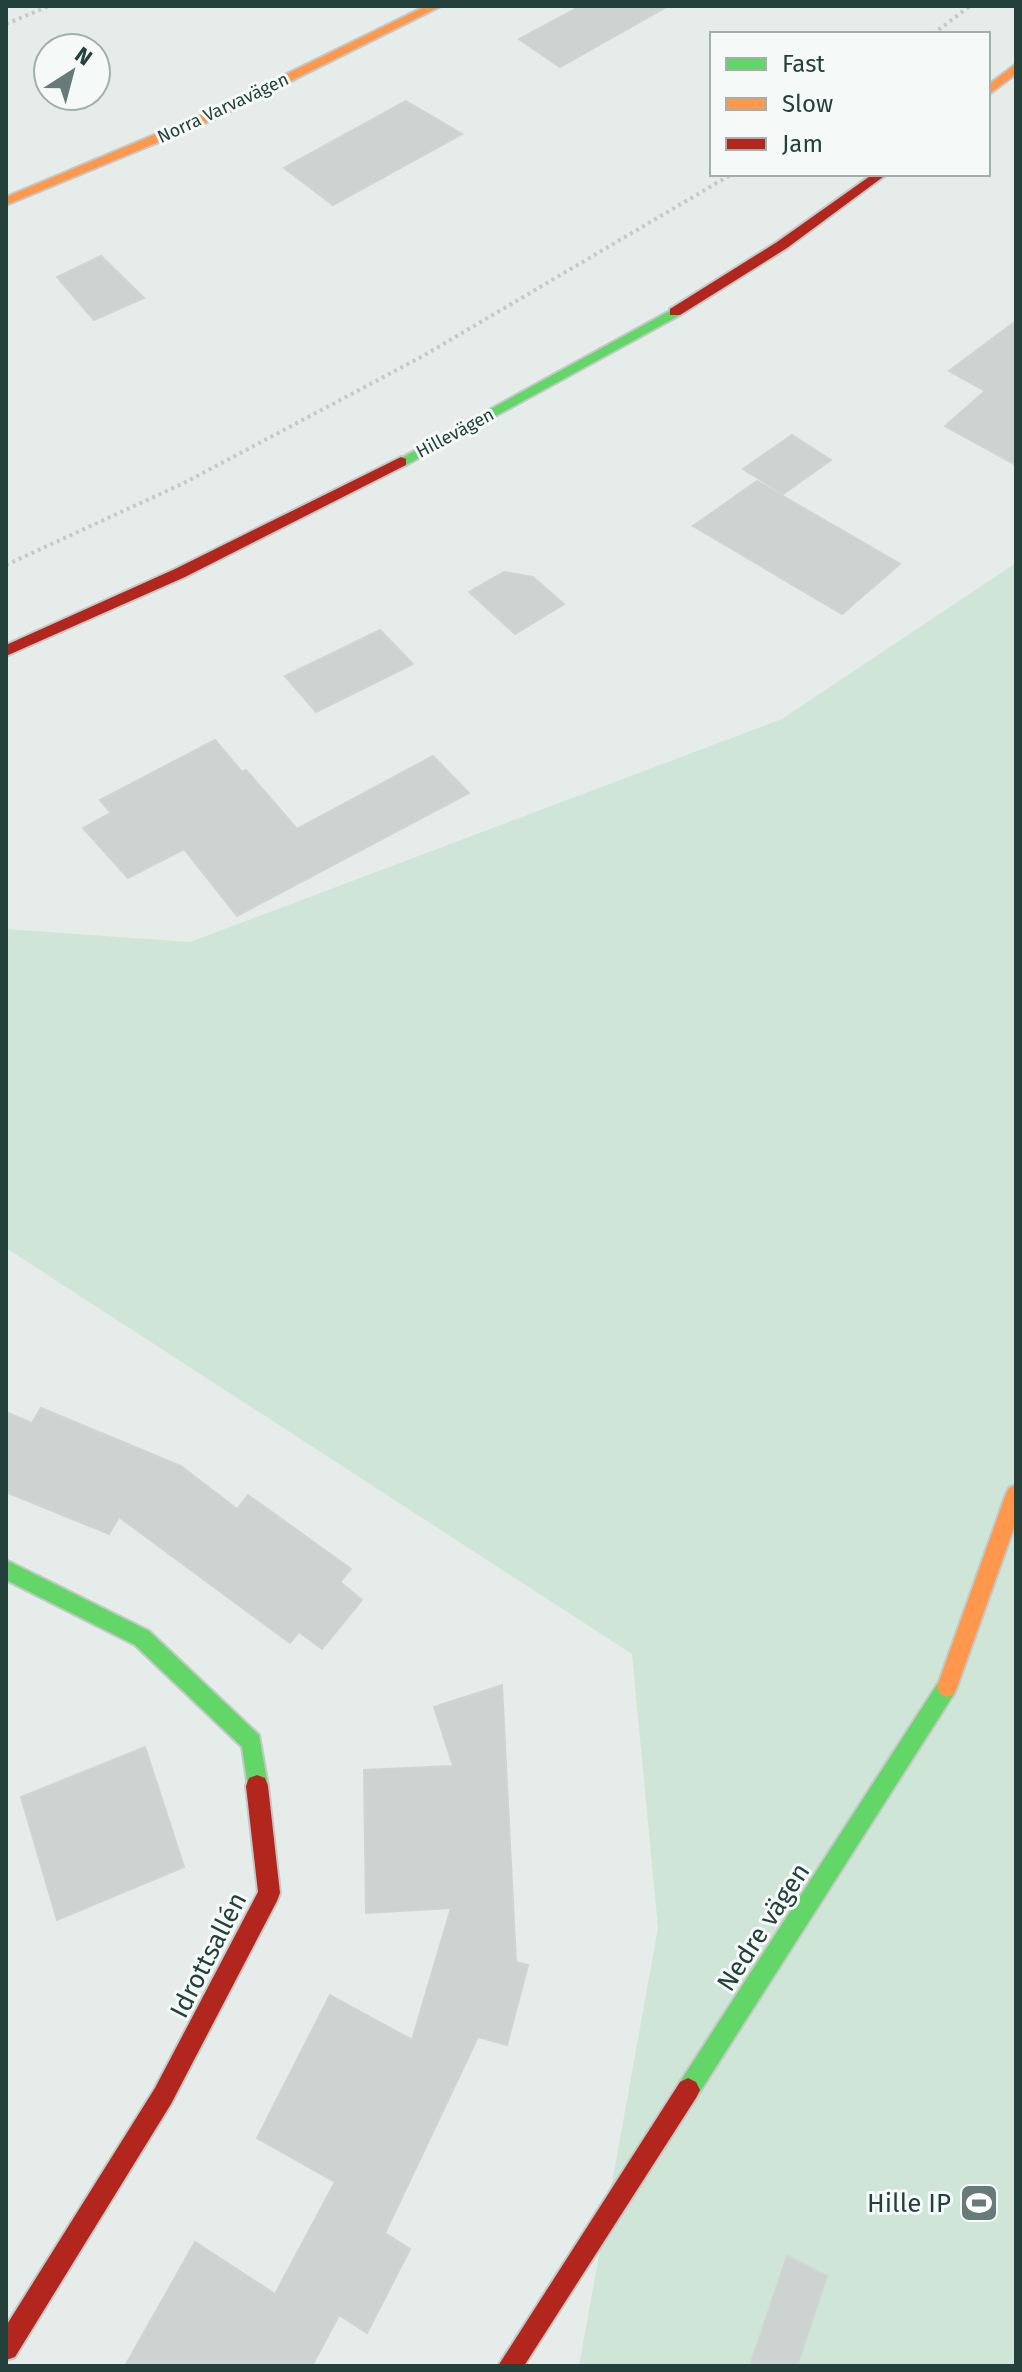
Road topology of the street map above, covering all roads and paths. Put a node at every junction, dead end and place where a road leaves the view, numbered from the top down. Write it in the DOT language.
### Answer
graph roads {
  1 [pos="49,6"];
  2 [pos="435,6"];
  3 [pos="970,6"];
  4 [pos="6,24"];
  5 [pos="936,32"];
  6 [pos="1016,68"];
  7 [pos="990,89"];
  8 [pos="729,176"];
  9 [pos="878,176"];
  10 [pos="6,201"];
  11 [pos="6,565"];
  12 [pos="6,651"];
  13 [pos="1016,1494"];
  14 [pos="6,1570"];
  15 [pos="6,2348"];
  16 [pos="510,2366"];
  1 -- 4 [label="path"];
  2 -- 10 [label="street, Norra Varvavägen"];
  3 -- 5 [label="path"];
  6 -- 7 [label="street"];
  8 -- 11 [label="path"];
  9 -- 12 [label="street, Hillevägen"];
  13 -- 16 [label="street, Nedre vägen"];
  14 -- 15 [label="street, Idrottsallén"];
}
